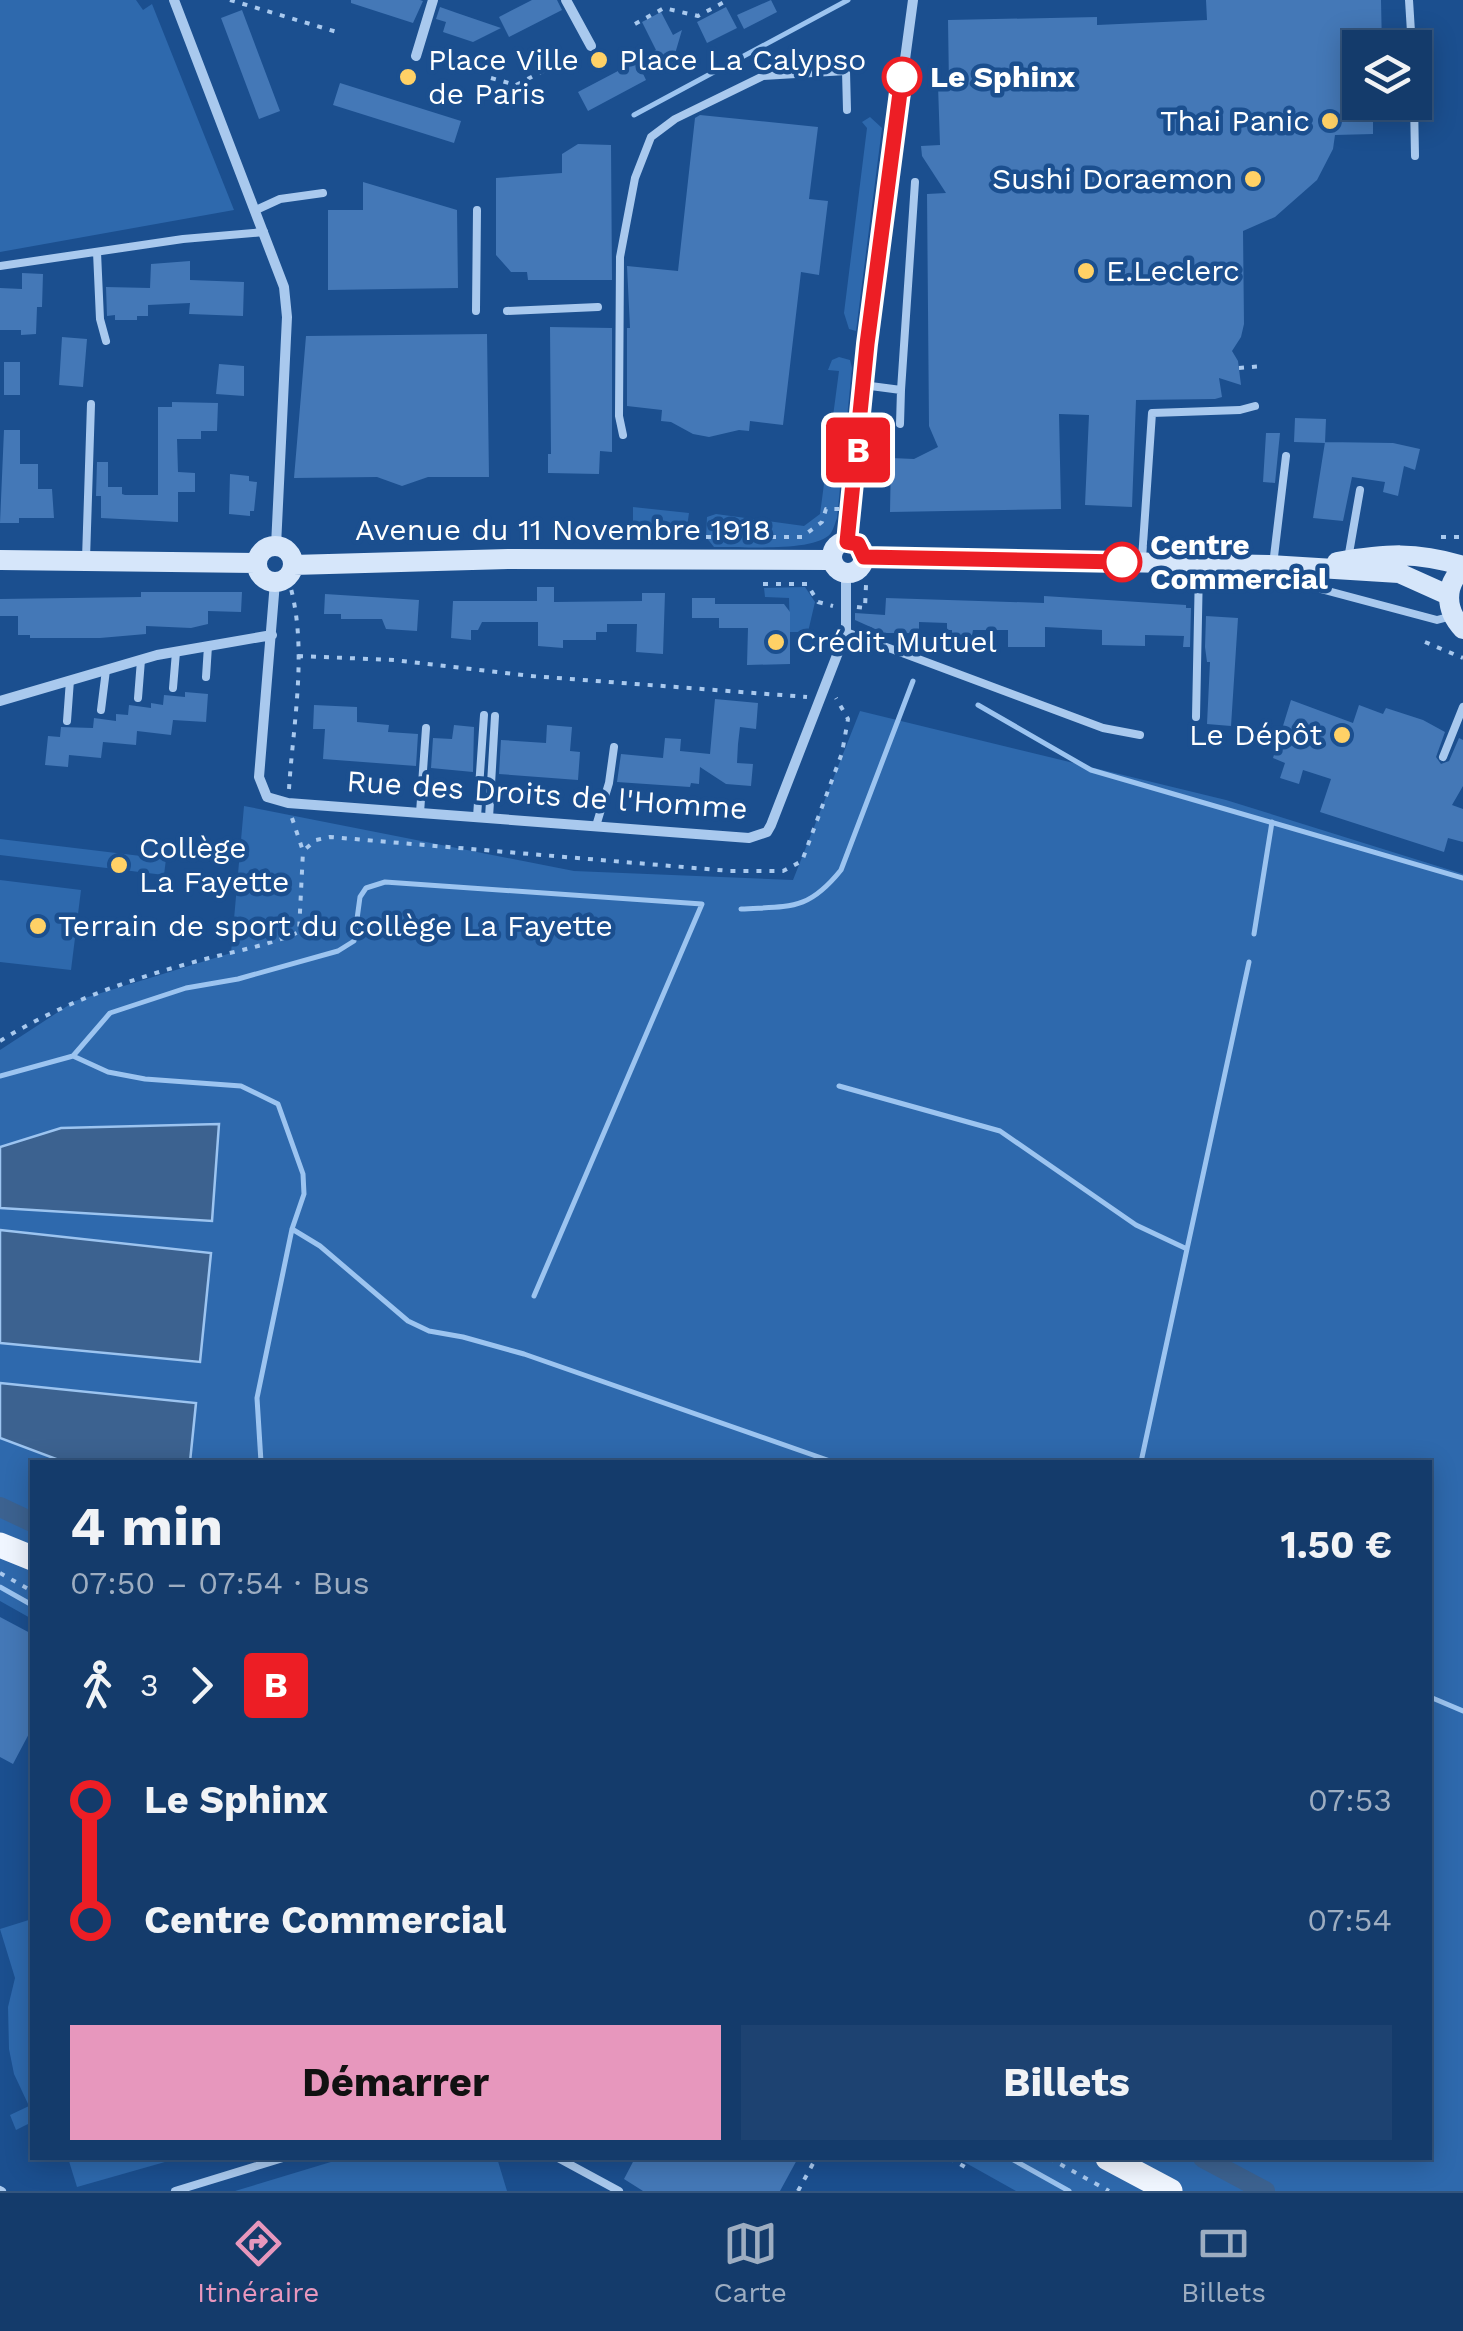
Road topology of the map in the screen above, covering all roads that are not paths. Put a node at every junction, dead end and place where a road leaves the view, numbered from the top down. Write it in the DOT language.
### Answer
graph roads {
  1 [pos="174,0"];
  2 [pos="434,0"];
  3 [pos="566,0"];
  4 [pos="913,0"];
  5 [pos="1409,0"];
  6 [pos="1411,30"];
  7 [pos="590,46"];
  8 [pos="416,56"];
  9 [pos="846,110"];
  10 [pos="1414,120"];
  11 [pos="1414,156"];
  12 [pos="915,182"];
  13 [pos="323,193"];
  14 [pos="256,210"];
  15 [pos="477,210"];
  16 [pos="264,232"];
  17 [pos="97,252"];
  18 [pos="0,266"];
  19 [pos="598,307"];
  20 [pos="507,310"];
  21 [pos="476,312"];
  22 [pos="106,341"];
  23 [pos="864,384"];
  24 [pos="901,390"];
  25 [pos="91,404"];
  26 [pos="1255,406"];
  27 [pos="900,424"];
  28 [pos="623,435"];
  29 [pos="1286,456"];
  30 [pos="1360,490"];
  31 [pos="847,542"];
  32 [pos="276,546"];
  33 [pos="864,557"];
  34 [pos="0,560"];
  35 [pos="1348,560"];
  36 [pos="86,561"];
  37 [pos="1142,563"];
  38 [pos="258,564"];
  39 [pos="1200,564"];
  40 [pos="1271,565"];
  41 [pos="839,567"];
  42 [pos="1463,567"];
  43 [pos="1320,570"];
  44 [pos="285,575"];
  45 [pos="1454,613"];
  46 [pos="846,632"];
  47 [pos="272,634"];
  48 [pos="208,646"];
  49 [pos="176,652"];
  50 [pos="141,660"];
  51 [pos="106,670"];
  52 [pos="206,676"];
  53 [pos="70,680"];
  54 [pos="173,688"];
  55 [pos="138,698"];
  56 [pos="0,700"];
  57 [pos="1463,707"];
  58 [pos="101,710"];
  59 [pos="484,715"];
  60 [pos="495,716"];
  61 [pos="1196,718"];
  62 [pos="67,721"];
  63 [pos="426,728"];
  64 [pos="1140,734"];
  65 [pos="614,748"];
  66 [pos="1443,757"];
  67 [pos="420,813"];
  68 [pos="483,818"];
  69 [pos="596,826"];
  70 [pos="0,1545"];
  71 [pos="30,1557"];
  72 [pos="277,2160"];
  73 [pos="562,2160"];
  74 [pos="1112,2160"];
  75 [pos="1138,2160"];
  76 [pos="175,2191"];
  77 [pos="619,2191"];
  78 [pos="1170,2191"];
  79 [pos="1196,2191"];
  1 -- 14 [label="street"];
  2 -- 8 [label="street"];
  3 -- 7 [label="street"];
  4 -- 23 [label="street"];
  5 -- 6 [label="lane"];
  9 -- 28 [label="lane"];
  10 -- 11 [label="lane"];
  12 -- 24 [label="lane"];
  13 -- 14 [label="lane"];
  14 -- 16 [label="street"];
  15 -- 21 [label="lane"];
  16 -- 17 [label="lane"];
  16 -- 32 [label="street"];
  17 -- 18 [label="lane"];
  17 -- 22 [label="lane"];
  19 -- 20 [label="lane"];
  23 -- 24 [label="lane"];
  23 -- 31 [label="street"];
  24 -- 27 [label="lane"];
  25 -- 36 [label="lane"];
  26 -- 37 [label="lane"];
  29 -- 40 [label="lane"];
  30 -- 35 [label="lane"];
  31 -- 33 [label="main road"];
  31 -- 41 [label="main road"];
  32 -- 38 [label="main road"];
  32 -- 44 [label="main road"];
  33 -- 37 [label="main road"];
  33 -- 41 [label="main road"];
  34 -- 36 [label="main road"];
  35 -- 42 [label="main road"];
  35 -- 43 [label="main road"];
  36 -- 38 [label="main road"];
  37 -- 39 [label="main road"];
  38 -- 44 [label="main road"];
  39 -- 40 [label="main road"];
  39 -- 61 [label="lane"];
  40 -- 43 [label="main road"];
  40 -- 45 [label="lane"];
  41 -- 44 [label="main road, Avenue du 11 Novembre 1918"];
  41 -- 46 [label="street, Rue des Droits de l'Homme"];
  42 -- 45 [label="main road"];
  43 -- 45 [label="main road"];
  44 -- 47 [label="street"];
  46 -- 64 [label="lane"];
  46 -- 69 [label="street, Rue des Droits de l'Homme"];
  47 -- 48 [label="street"];
  47 -- 67 [label="street, Rue des Droits de l'Homme"];
  48 -- 49 [label="street"];
  48 -- 52 [label="lane"];
  49 -- 50 [label="street"];
  49 -- 54 [label="lane"];
  50 -- 51 [label="street"];
  50 -- 55 [label="lane"];
  51 -- 53 [label="street"];
  51 -- 58 [label="lane"];
  53 -- 56 [label="street"];
  53 -- 62 [label="lane"];
  57 -- 66 [label="lane"];
  59 -- 68 [label="lane"];
  60 -- 68 [label="lane"];
  63 -- 67 [label="lane"];
  65 -- 69 [label="lane"];
  67 -- 68 [label="street, Rue des Droits de l'Homme"];
  68 -- 69 [label="street, Rue des Droits de l'Homme"];
  70 -- 71 [label="main road"];
  72 -- 76 [label="lane"];
  73 -- 77 [label="lane"];
  74 -- 78 [label="main road"];
  75 -- 79 [label="main road"];
}
